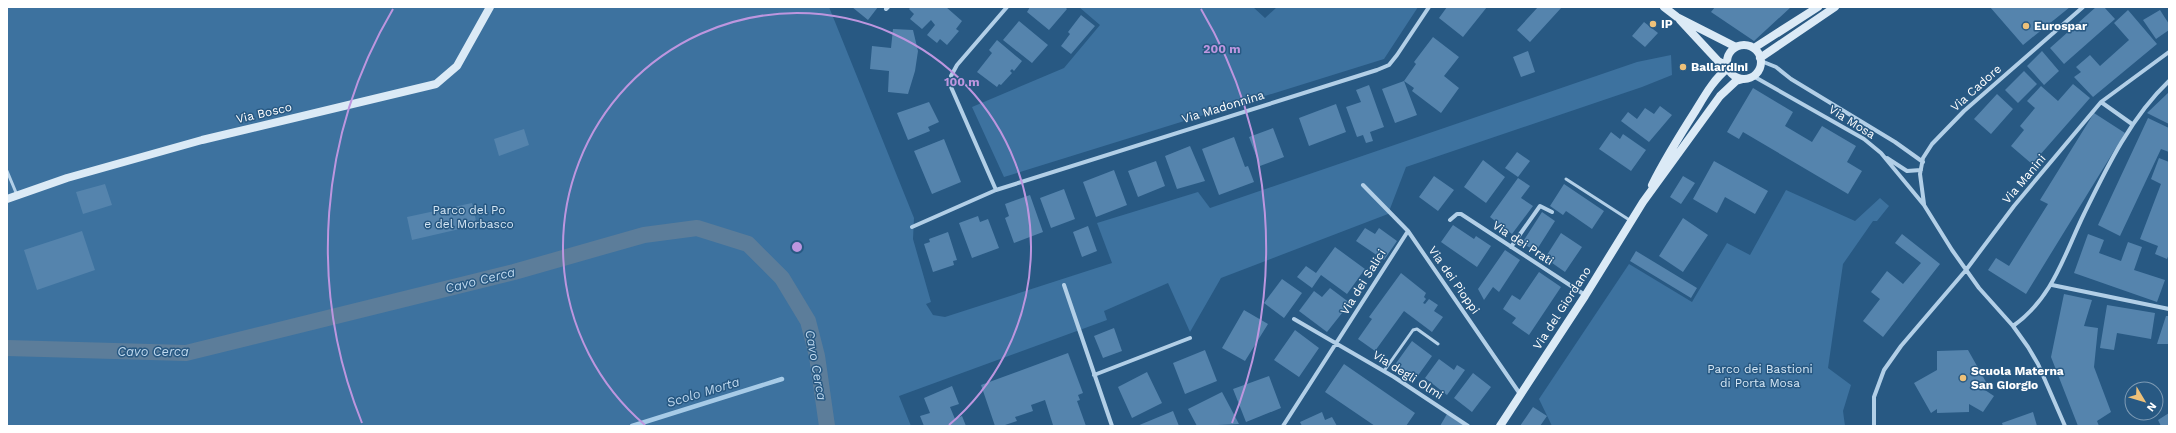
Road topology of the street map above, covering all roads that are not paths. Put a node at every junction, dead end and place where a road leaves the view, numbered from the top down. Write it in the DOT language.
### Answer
graph roads {
  1 [pos="490,7"];
  2 [pos="1007,7"];
  3 [pos="1429,7"];
  4 [pos="1664,7"];
  5 [pos="1818,7"];
  6 [pos="1835,7"];
  7 [pos="2083,7"];
  8 [pos="1677,16"];
  9 [pos="1736,47"];
  10 [pos="1754,48"];
  11 [pos="2169,52"];
  12 [pos="1760,60"];
  13 [pos="1728,67"];
  14 [pos="1753,76"];
  15 [pos="1743,79"];
  16 [pos="2169,81"];
  17 [pos="2101,102"];
  18 [pos="2132,124"];
  19 [pos="1881,154"];
  20 [pos="1923,162"];
  21 [pos="7,170"];
  22 [pos="1921,170"];
  23 [pos="1566,179"];
  24 [pos="1363,185"];
  25 [pos="996,190"];
  26 [pos="17,195"];
  27 [pos="7,199"];
  28 [pos="1643,202"];
  29 [pos="1924,205"];
  30 [pos="1552,212"];
  31 [pos="1450,220"];
  32 [pos="1631,221"];
  33 [pos="912,227"];
  34 [pos="1408,231"];
  35 [pos="1511,247"];
  36 [pos="1966,270"];
  37 [pos="2052,284"];
  38 [pos="1064,285"];
  39 [pos="1585,296"];
  40 [pos="2169,309"];
  41 [pos="1294,319"];
  42 [pos="2013,326"];
  43 [pos="1190,338"];
  44 [pos="1336,344"];
  45 [pos="1438,344"];
  46 [pos="1384,371"];
  47 [pos="1094,375"];
  48 [pos="1520,394"];
  49 [pos="1112,426"];
  50 [pos="1283,426"];
  51 [pos="1468,426"];
  52 [pos="1500,426"];
  53 [pos="1874,426"];
  54 [pos="2066,426"];
  1 -- 26 [label="street, Via Bosco"];
  2 -- 25 [label="street"];
  3 -- 25 [label="street, Via Madonnina"];
  4 -- 8 [label="street"];
  5 -- 10 [label="street"];
  6 -- 12 [label="street"];
  7 -- 20 [label="street, Via Cadore"];
  8 -- 9 [label="street"];
  8 -- 13 [label="street"];
  9 -- 10 [label="street"];
  9 -- 13 [label="street, Via del Giordano"];
  10 -- 12 [label="street"];
  11 -- 17 [label="street, Via Manini"];
  12 -- 14 [label="street"];
  12 -- 20 [label="street"];
  13 -- 15 [label="street"];
  13 -- 28 [label="street, Via del Giordano"];
  14 -- 15 [label="street, Via del Giordano"];
  14 -- 19 [label="street, Via Mosa"];
  15 -- 28 [label="street, Via del Giordano"];
  16 -- 18 [label="street"];
  17 -- 18 [label="street"];
  17 -- 36 [label="street, Via Manini"];
  18 -- 37 [label="street"];
  19 -- 22 [label="street"];
  19 -- 29 [label="street, Via Mosa"];
  20 -- 22 [label="street, Via Cadore"];
  21 -- 26 [label="lane"];
  22 -- 29 [label="street, Via Cadore"];
  23 -- 32 [label="lane"];
  24 -- 34 [label="street, Via dei Pioppi"];
  25 -- 33 [label="street, Via Madonnina"];
  26 -- 27 [label="street, Via Bosco"];
  28 -- 32 [label="street, Via del Giordano"];
  29 -- 36 [label="street"];
  30 -- 35 [label="street"];
  31 -- 35 [label="street, Via dei Prati"];
  32 -- 39 [label="street, Via del Giordano"];
  34 -- 44 [label="street, Via dei Salici"];
  34 -- 48 [label="street, Via dei Pioppi"];
  35 -- 39 [label="street, Via dei Prati"];
  36 -- 42 [label="street"];
  36 -- 53 [label="street, Via Manini"];
  37 -- 40 [label="street"];
  37 -- 42 [label="street"];
  38 -- 47 [label="street"];
  39 -- 48 [label="street, Via del Giordano"];
  41 -- 44 [label="street"];
  42 -- 54 [label="street"];
  43 -- 47 [label="street"];
  44 -- 46 [label="street, Via degli Olmi"];
  44 -- 50 [label="street, Via dei Salici"];
  45 -- 46 [label="lane"];
  46 -- 51 [label="street, Via degli Olmi"];
  47 -- 49 [label="street"];
  48 -- 52 [label="street, Via del Giordano"];
}
